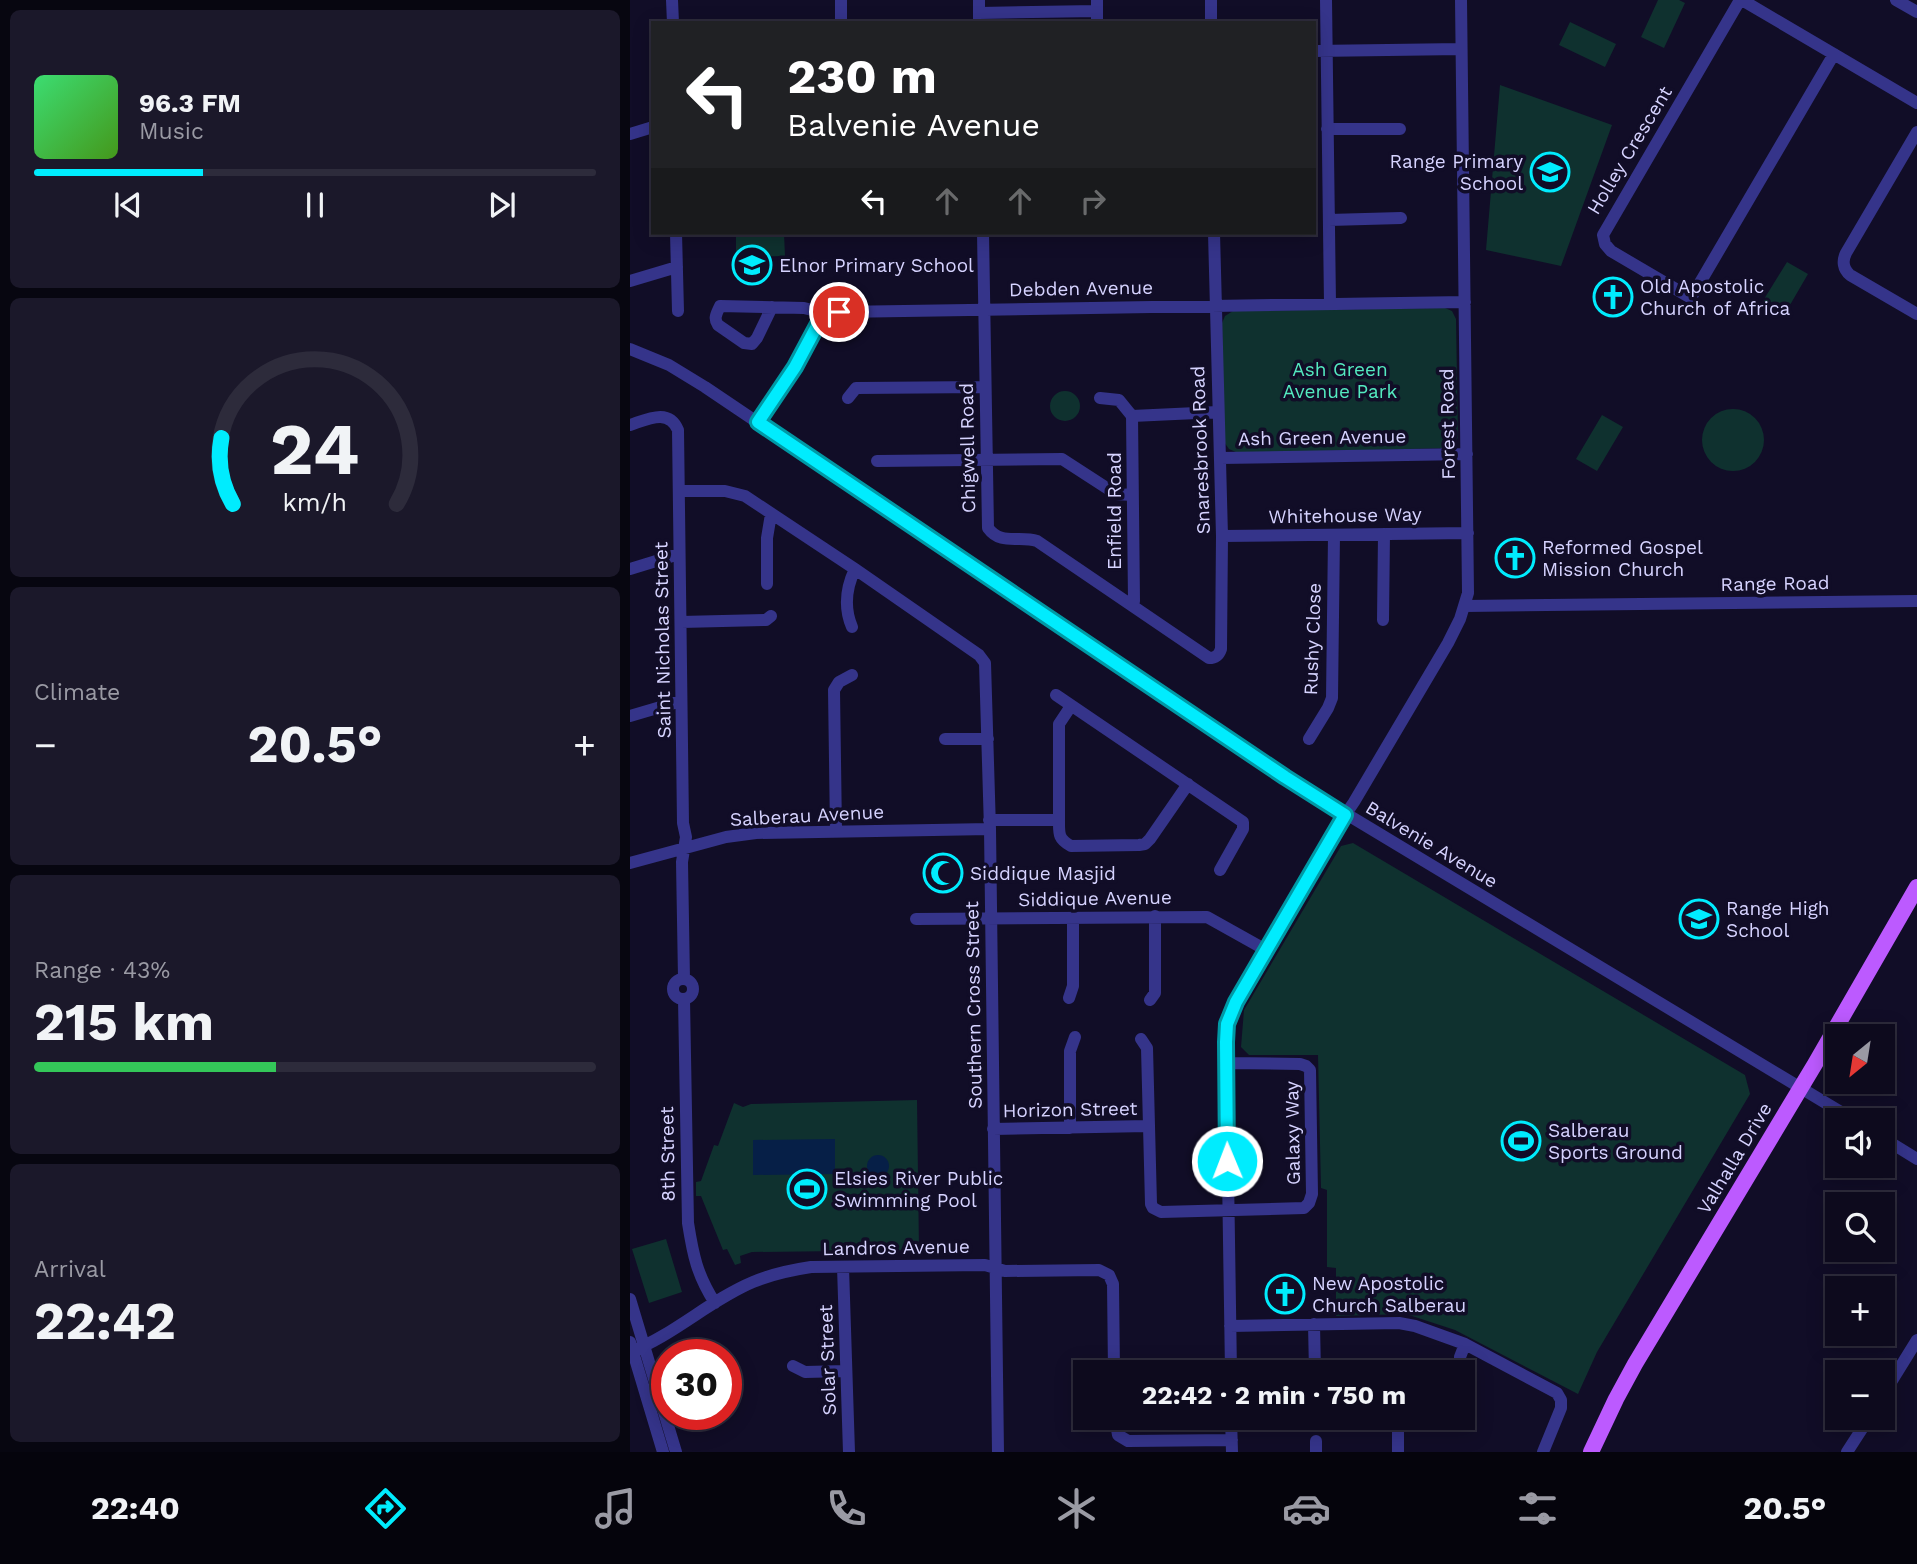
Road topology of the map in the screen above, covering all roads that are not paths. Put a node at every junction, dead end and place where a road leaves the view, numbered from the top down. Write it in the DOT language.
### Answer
graph roads {
  1 [pos="672,0"];
  2 [pos="1211,0"];
  3 [pos="1326,0"];
  4 [pos="1461,0"];
  5 [pos="1741,0"];
  6 [pos="1896,0"];
  7 [pos="1097,11"];
  8 [pos="979,12"];
  9 [pos="1917,12"];
  10 [pos="673,21"];
  11 [pos="1211,21"];
  12 [pos="1461,50"];
  13 [pos="1320,51"];
  14 [pos="1834,54"];
  15 [pos="1917,103"];
  16 [pos="651,128"];
  17 [pos="1400,129"];
  18 [pos="1328,130"];
  19 [pos="1917,132"];
  20 [pos="630,134"];
  21 [pos="1401,218"];
  22 [pos="1329,220"];
  23 [pos="676,235"];
  24 [pos="983,235"];
  25 [pos="1214,235"];
  26 [pos="677,267"];
  27 [pos="630,281"];
  28 [pos="1465,302"];
  29 [pos="1330,304"];
  30 [pos="1215,305"];
  31 [pos="772,307"];
  32 [pos="984,309"];
  33 [pos="678,312"];
  34 [pos="1917,314"];
  35 [pos="822,319"];
  36 [pos="630,349"];
  37 [pos="985,387"];
  38 [pos="848,398"];
  39 [pos="1100,398"];
  40 [pos="1219,412"];
  41 [pos="1132,416"];
  42 [pos="758,422"];
  43 [pos="630,425"];
  44 [pos="1467,454"];
  45 [pos="1220,458"];
  46 [pos="877,461"];
  47 [pos="987,461"];
  48 [pos="680,491"];
  49 [pos="1132,495"];
  50 [pos="771,514"];
  51 [pos="1468,533"];
  52 [pos="1334,534"];
  53 [pos="1384,534"];
  54 [pos="1223,536"];
  55 [pos="680,554"];
  56 [pos="630,569"];
  57 [pos="855,569"];
  58 [pos="767,584"];
  59 [pos="1917,601"];
  60 [pos="1131,605"];
  61 [pos="1465,606"];
  62 [pos="771,616"];
  63 [pos="1384,620"];
  64 [pos="681,622"];
  65 [pos="852,627"];
  66 [pos="1209,658"];
  67 [pos="852,675"];
  68 [pos="1056,695"];
  69 [pos="681,701"];
  70 [pos="1071,706"];
  71 [pos="630,716"];
  72 [pos="945,739"];
  73 [pos="988,739"];
  74 [pos="1309,739"];
  75 [pos="1188,784"];
  76 [pos="1345,815"];
  77 [pos="1059,820"];
  78 [pos="989,824"];
  79 [pos="836,831"];
  80 [pos="685,848"];
  81 [pos="630,863"];
  82 [pos="1220,870"];
  83 [pos="1917,887"];
  84 [pos="1155,916"];
  85 [pos="1073,917"];
  86 [pos="991,918"];
  87 [pos="916,919"];
  88 [pos="1266,950"];
  89 [pos="1069,998"];
  90 [pos="1150,1000"];
  91 [pos="1074,1037"];
  92 [pos="1142,1039"];
  93 [pos="1226,1063"];
  94 [pos="1800,1087"];
  95 [pos="1834,1108"];
  96 [pos="1148,1126"];
  97 [pos="1070,1128"];
  98 [pos="993,1129"];
  99 [pos="1895,1145"];
  100 [pos="1917,1159"];
  101 [pos="1228,1210"];
  102 [pos="844,1267"];
  103 [pos="995,1268"];
  104 [pos="630,1299"];
  105 [pos="715,1303"];
  106 [pos="1314,1324"];
  107 [pos="1230,1326"];
  108 [pos="1917,1340"];
  109 [pos="1465,1344"];
  110 [pos="634,1348"];
  111 [pos="1114,1360"];
  112 [pos="1231,1360"];
  113 [pos="1315,1360"];
  114 [pos="1460,1360"];
  115 [pos="793,1366"];
  116 [pos="846,1371"];
  117 [pos="1895,1376"];
  118 [pos="1116,1430"];
  119 [pos="1398,1430"];
  120 [pos="1861,1430"];
  121 [pos="1232,1446"];
  122 [pos="663,1452"];
  123 [pos="676,1452"];
  124 [pos="849,1452"];
  125 [pos="998,1452"];
  126 [pos="1398,1452"];
  127 [pos="1543,1452"];
  128 [pos="1591,1452"];
  129 [pos="1847,1452"];
  1 -- 10 [label="street"];
  2 -- 11 [label="street"];
  3 -- 13 [label="street"];
  4 -- 12 [label="street, Forest Road"];
  5 -- 14 [label="street"];
  5 -- 14 [label="street, Holley Crescent"];
  6 -- 9 [label="street"];
  7 -- 8 [label="street"];
  12 -- 13 [label="street"];
  12 -- 28 [label="street, Forest Road"];
  13 -- 18 [label="street"];
  14 -- 15 [label="street"];
  16 -- 20 [label="street"];
  17 -- 18 [label="street"];
  18 -- 22 [label="street"];
  19 -- 34 [label="street"];
  21 -- 22 [label="street"];
  22 -- 29 [label="street"];
  23 -- 26 [label="street"];
  24 -- 32 [label="street, Chigwell Road"];
  25 -- 30 [label="street, Snaresbrook Road"];
  26 -- 27 [label="street"];
  26 -- 33 [label="street"];
  28 -- 29 [label="street, Debden Avenue"];
  28 -- 44 [label="street, Forest Road"];
  29 -- 30 [label="street, Debden Avenue"];
  30 -- 32 [label="street, Debden Avenue"];
  30 -- 40 [label="street, Snaresbrook Road"];
  31 -- 31 [label="street"];
  31 -- 35 [label="street"];
  32 -- 35 [label="street, Debden Avenue"];
  32 -- 37 [label="street, Chigwell Road"];
  35 -- 42 [label="street"];
  36 -- 42 [label="street, Balvenie Avenue"];
  37 -- 38 [label="street"];
  37 -- 47 [label="street, Chigwell Road"];
  39 -- 41 [label="street"];
  40 -- 41 [label="street"];
  40 -- 45 [label="street, Snaresbrook Road"];
  41 -- 49 [label="street, Enfield Road"];
  42 -- 76 [label="street, Balvenie Avenue"];
  43 -- 48 [label="street, Saint Nicholas Street"];
  44 -- 45 [label="street, Ash Green Avenue"];
  44 -- 51 [label="street, Forest Road"];
  45 -- 54 [label="street, Snaresbrook Road"];
  46 -- 47 [label="street"];
  47 -- 49 [label="street"];
  47 -- 60 [label="street, Chigwell Road"];
  48 -- 50 [label="street, Southern Cross Street"];
  48 -- 55 [label="street, Saint Nicholas Street"];
  49 -- 60 [label="street, Enfield Road"];
  50 -- 57 [label="street, Southern Cross Street"];
  50 -- 58 [label="street"];
  51 -- 53 [label="street, Whitehouse Way"];
  51 -- 61 [label="street, Forest Road"];
  52 -- 53 [label="street, Whitehouse Way"];
  52 -- 54 [label="street, Whitehouse Way"];
  52 -- 74 [label="street, Rushy Close"];
  53 -- 63 [label="street"];
  54 -- 66 [label="street, Snaresbrook Road"];
  55 -- 56 [label="street"];
  55 -- 64 [label="street, Saint Nicholas Street"];
  57 -- 65 [label="street"];
  57 -- 73 [label="street, Southern Cross Street"];
  59 -- 61 [label="street, Range Road"];
  60 -- 66 [label="street, Chigwell Road"];
  61 -- 76 [label="street, Forest Road"];
  62 -- 64 [label="street"];
  64 -- 69 [label="street, Saint Nicholas Street"];
  67 -- 79 [label="street"];
  68 -- 70 [label="street"];
  69 -- 71 [label="street"];
  69 -- 80 [label="street, Saint Nicholas Street"];
  70 -- 75 [label="street"];
  70 -- 77 [label="street"];
  72 -- 73 [label="street"];
  73 -- 78 [label="street, Southern Cross Street"];
  75 -- 77 [label="street"];
  75 -- 82 [label="street"];
  76 -- 88 [label="street, Forest Road"];
  76 -- 94 [label="street, Balvenie Avenue"];
  77 -- 78 [label="street, Salberau Avenue"];
  78 -- 79 [label="street, Salberau Avenue"];
  78 -- 86 [label="street, Southern Cross Street"];
  79 -- 80 [label="street, Salberau Avenue"];
  80 -- 81 [label="street, Salberau Avenue"];
  80 -- 105 [label="street, 8th Street"];
  83 -- 94 [label="main road, Valhalla Drive"];
  84 -- 85 [label="street, Siddique Avenue"];
  84 -- 88 [label="street, Siddique Avenue"];
  84 -- 90 [label="street"];
  85 -- 86 [label="street, Siddique Avenue"];
  85 -- 89 [label="street"];
  86 -- 87 [label="street, Siddique Avenue"];
  86 -- 98 [label="street, Southern Cross Street"];
  88 -- 93 [label="street, Forest Road"];
  91 -- 97 [label="street"];
  92 -- 96 [label="street, Galaxy Way"];
  93 -- 101 [label="street, Forest Road"];
  93 -- 101 [label="street, Galaxy Way"];
  94 -- 95 [label="street, Balvenie Avenue"];
  94 -- 128 [label="main road, Valhalla Drive"];
  96 -- 97 [label="street, Horizon Street"];
  96 -- 101 [label="street, Galaxy Way"];
  97 -- 98 [label="street, Horizon Street"];
  98 -- 103 [label="street, Southern Cross Street"];
  99 -- 100 [label="street"];
  101 -- 107 [label="street, Forest Road"];
  102 -- 103 [label="street, Landros Avenue"];
  102 -- 105 [label="street, Landros Avenue"];
  102 -- 116 [label="street, Solar Street"];
  103 -- 111 [label="street, Landros Avenue"];
  103 -- 125 [label="street, Southern Cross Street"];
  104 -- 110 [label="street"];
  105 -- 110 [label="street, Landros Avenue"];
  106 -- 107 [label="street"];
  106 -- 109 [label="street"];
  106 -- 113 [label="street"];
  107 -- 112 [label="street, Forest Road"];
  108 -- 117 [label="street"];
  109 -- 114 [label="street"];
  109 -- 127 [label="street"];
  110 -- 122 [label="street"];
  110 -- 123 [label="street"];
  115 -- 116 [label="street"];
  116 -- 124 [label="street, Solar Street"];
  118 -- 121 [label="street"];
  119 -- 126 [label="street"];
  120 -- 129 [label="street"];
}
